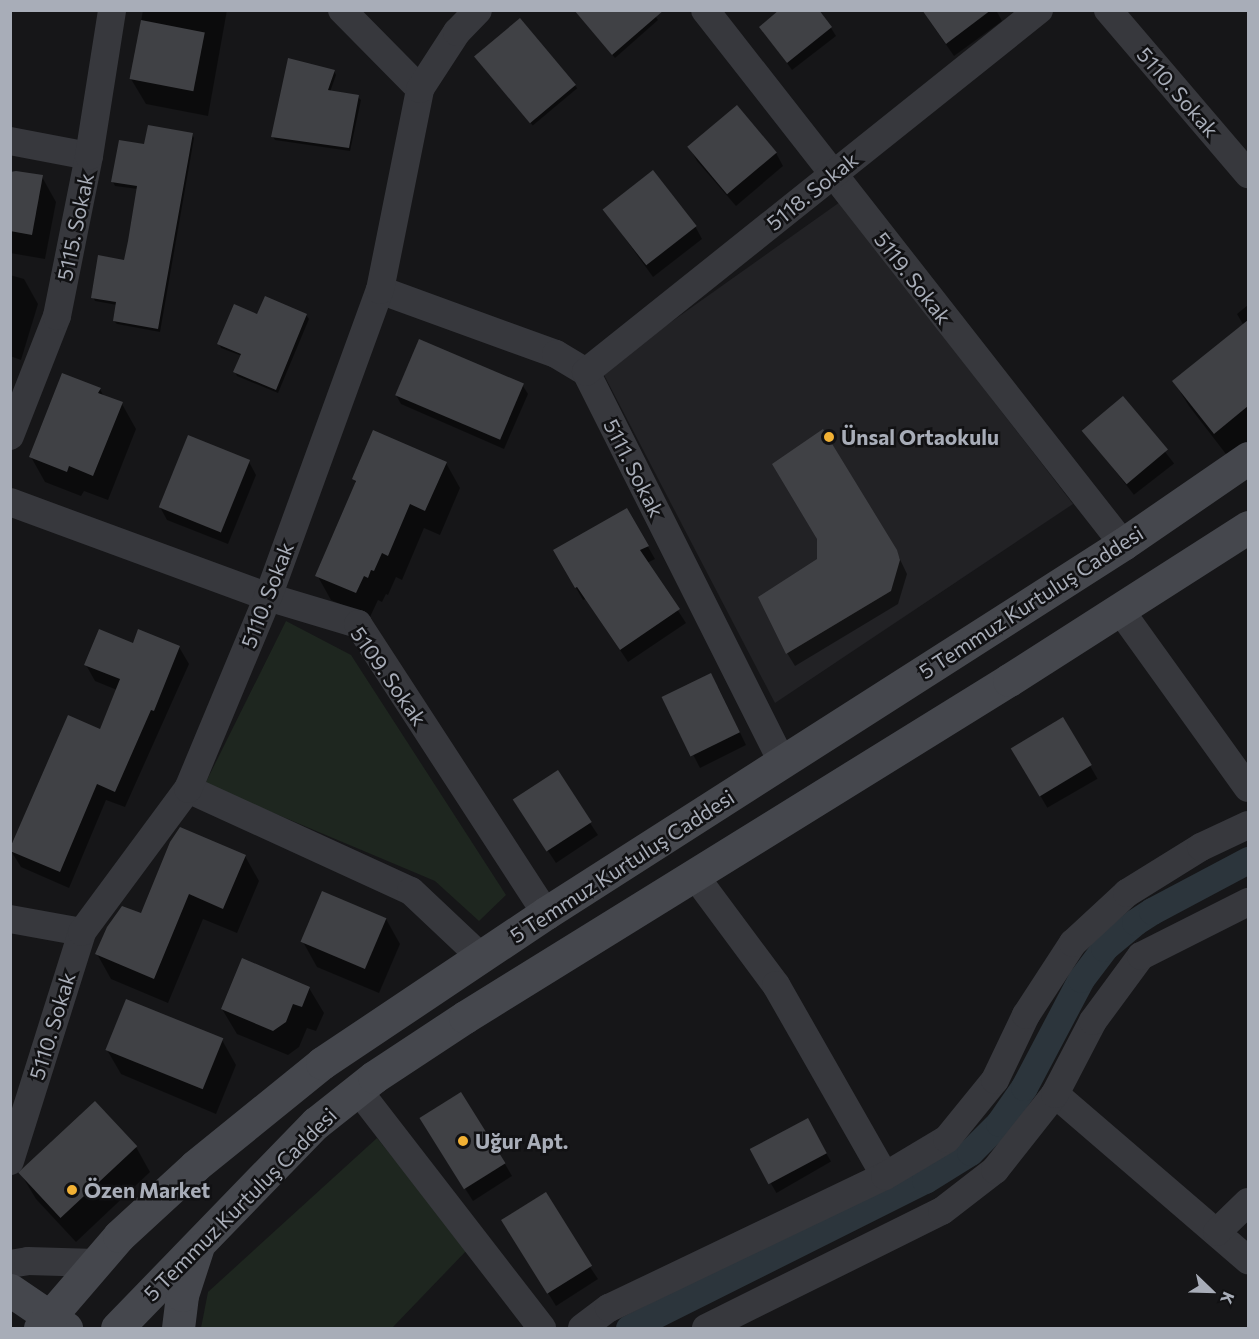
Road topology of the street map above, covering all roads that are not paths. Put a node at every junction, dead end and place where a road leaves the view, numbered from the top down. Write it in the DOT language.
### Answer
graph roads {
  1 [pos="112,10"];
  2 [pos="342,10"];
  3 [pos="478,10"];
  4 [pos="705,10"];
  5 [pos="1039,10"];
  6 [pos="1108,10"];
  7 [pos="420,89"];
  8 [pos="10,141"];
  9 [pos="90,156"];
  10 [pos="1248,174"];
  11 [pos="832,175"];
  12 [pos="380,290"];
  13 [pos="586,372"];
  14 [pos="10,436"];
  15 [pos="1248,458"];
  16 [pos="10,502"];
  17 [pos="1248,527"];
  18 [pos="1124,544"];
  19 [pos="268,597"];
  20 [pos="1120,610"];
  21 [pos="985,633"];
  22 [pos="1009,680"];
  23 [pos="782,762"];
  24 [pos="1248,788"];
  25 [pos="188,789"];
  26 [pos="1248,825"];
  27 [pos="695,876"];
  28 [pos="1248,902"];
  29 [pos="546,913"];
  30 [pos="10,919"];
  31 [pos="82,932"];
  32 [pos="482,958"];
  33 [pos="358,1090"];
  34 [pos="1055,1094"];
  35 [pos="10,1161"];
  36 [pos="885,1176"];
  37 [pos="1248,1202"];
  38 [pos="1217,1232"];
  39 [pos="199,1243"];
  40 [pos="1248,1260"];
  41 [pos="96,1263"];
  42 [pos="10,1264"];
  43 [pos="10,1290"];
  44 [pos="52,1324"];
  45 [pos="117,1329"];
  46 [pos="178,1329"];
  47 [pos="542,1329"];
  48 [pos="582,1329"];
  49 [pos="706,1329"];
  1 -- 9 [label="street, 5115. Sokak"];
  2 -- 7 [label="street"];
  3 -- 7 [label="street, 5110. Sokak"];
  4 -- 11 [label="street, 5119. Sokak"];
  5 -- 11 [label="street, 5118. Sokak"];
  6 -- 10 [label="street, 5110. Sokak"];
  7 -- 12 [label="street, 5110. Sokak"];
  8 -- 9 [label="street"];
  9 -- 14 [label="street, 5115. Sokak"];
  11 -- 13 [label="street, 5118. Sokak"];
  11 -- 18 [label="street, 5119. Sokak"];
  12 -- 13 [label="street"];
  12 -- 19 [label="street, 5110. Sokak"];
  13 -- 23 [label="street, 5111. Sokak"];
  15 -- 18 [label="main road, 5 Temmuz Kurtuluş Caddesi"];
  16 -- 19 [label="street, 5109. Sokak"];
  17 -- 20 [label="main road, 5 Temmuz Kurtuluş Caddesi"];
  18 -- 21 [label="main road, 5 Temmuz Kurtuluş Caddesi"];
  19 -- 25 [label="street, 5110. Sokak"];
  19 -- 29 [label="street, 5109. Sokak"];
  20 -- 22 [label="main road, 5 Temmuz Kurtuluş Caddesi"];
  20 -- 24 [label="street"];
  21 -- 22 [label="main road"];
  21 -- 23 [label="main road, 5 Temmuz Kurtuluş Caddesi"];
  22 -- 27 [label="main road, 5 Temmuz Kurtuluş Caddesi"];
  23 -- 29 [label="main road, 5 Temmuz Kurtuluş Caddesi"];
  25 -- 31 [label="street, 5110. Sokak"];
  25 -- 32 [label="street"];
  26 -- 36 [label="street"];
  27 -- 33 [label="main road, 5 Temmuz Kurtuluş Caddesi"];
  27 -- 36 [label="street"];
  28 -- 34 [label="street"];
  29 -- 32 [label="main road, 5 Temmuz Kurtuluş Caddesi"];
  30 -- 31 [label="street"];
  31 -- 35 [label="street, 5110. Sokak"];
  32 -- 41 [label="main road, 5 Temmuz Kurtuluş Caddesi"];
  33 -- 39 [label="main road, 5 Temmuz Kurtuluş Caddesi"];
  33 -- 47 [label="street"];
  34 -- 38 [label="street"];
  34 -- 49 [label="street"];
  36 -- 48 [label="street"];
  37 -- 38 [label="street"];
  38 -- 40 [label="street"];
  39 -- 45 [label="main road, 5 Temmuz Kurtuluş Caddesi"];
  39 -- 46 [label="main road"];
  41 -- 42 [label="street"];
  41 -- 44 [label="main road, 5 Temmuz Kurtuluş Caddesi"];
  43 -- 44 [label="main road"];
}
